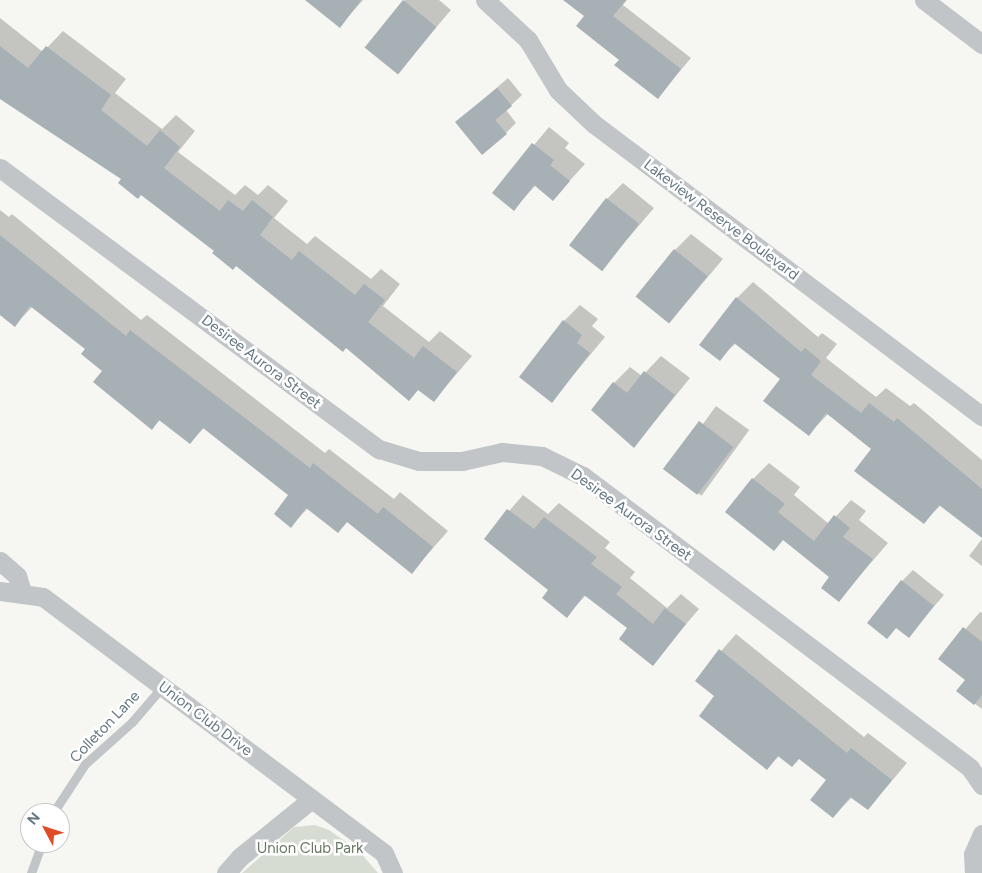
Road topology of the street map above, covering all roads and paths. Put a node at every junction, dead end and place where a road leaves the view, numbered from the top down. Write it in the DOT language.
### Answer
graph roads {
  1 [pos="485,0"];
  2 [pos="924,0"];
  3 [pos="982,44"];
  4 [pos="0,168"];
  5 [pos="982,416"];
  6 [pos="0,561"];
  7 [pos="0,591"];
  8 [pos="23,594"];
  9 [pos="162,687"];
  10 [pos="982,785"];
  11 [pos="312,799"];
  12 [pos="60,803"];
  13 [pos="982,834"];
  14 [pos="38,853"];
  15 [pos="31,873"];
  16 [pos="226,873"];
  17 [pos="393,873"];
  18 [pos="974,873"];
  1 -- 5 [label="street, Lakeview Reserve Boulevard"];
  2 -- 3 [label="street"];
  4 -- 10 [label="street, Desiree Aurora Street"];
  6 -- 8 [label="street"];
  7 -- 8 [label="street, Union Club Drive"];
  8 -- 9 [label="street, Union Club Drive"];
  9 -- 11 [label="street, Union Club Drive"];
  9 -- 12 [label="lane, Colleton Lane"];
  11 -- 16 [label="street"];
  11 -- 17 [label="street, Union Club Drive"];
  13 -- 18 [label="street"];
  14 -- 15 [label="lane"];
}
